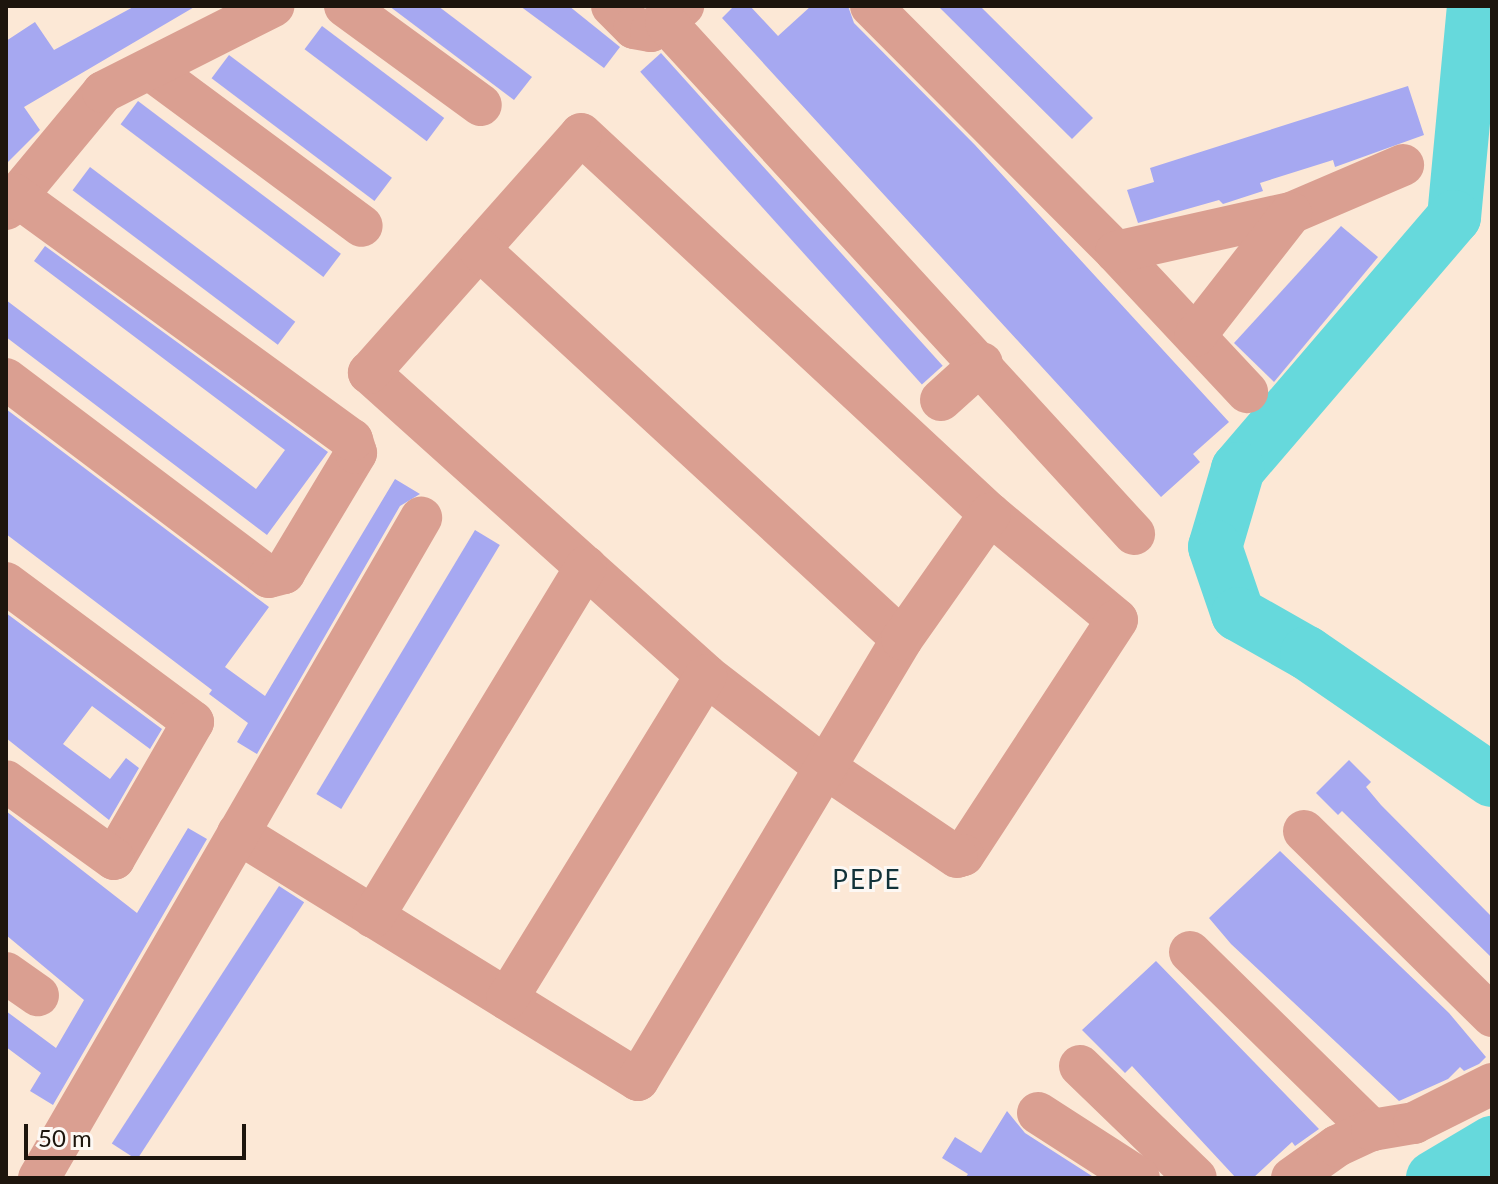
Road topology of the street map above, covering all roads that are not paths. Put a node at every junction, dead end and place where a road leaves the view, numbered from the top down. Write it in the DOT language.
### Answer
graph roads {
  1 [pos="273,6"];
  2 [pos="345,6"];
  3 [pos="612,6"];
  4 [pos="871,6"];
  5 [pos="674,14"];
  6 [pos="151,70"];
  7 [pos="481,105"];
  8 [pos="1403,165"];
  9 [pos="10,202"];
  10 [pos="1291,213"];
  11 [pos="362,226"];
  12 [pos="479,249"];
  13 [pos="1116,252"];
  14 [pos="1195,336"];
  15 [pos="982,363"];
  16 [pos="6,379"];
  17 [pos="1247,392"];
  18 [pos="941,400"];
  19 [pos="990,514"];
  20 [pos="421,518"];
  21 [pos="1134,534"];
  22 [pos="586,567"];
  23 [pos="6,583"];
  24 [pos="902,639"];
  25 [pos="706,675"];
  26 [pos="827,769"];
  27 [pos="6,781"];
  28 [pos="1304,831"];
  29 [pos="238,833"];
  30 [pos="373,917"];
  31 [pos="1190,952"];
  32 [pos="507,999"];
  33 [pos="1492,1016"];
  34 [pos="1492,1084"];
  35 [pos="1372,1130"];
  36 [pos="39,1178"];
  37 [pos="1139,1178"];
  38 [pos="1196,1178"];
  39 [pos="1292,1178"];
  1 -- 6 [label="street"];
  2 -- 7 [label="street"];
  3 -- 5 [label="street"];
  4 -- 13 [label="street"];
  5 -- 15 [label="street"];
  6 -- 9 [label="street"];
  6 -- 11 [label="street"];
  8 -- 10 [label="street"];
  9 -- 16 [label="street"];
  10 -- 13 [label="street"];
  10 -- 14 [label="street"];
  12 -- 19 [label="street"];
  12 -- 22 [label="street"];
  12 -- 24 [label="street"];
  13 -- 14 [label="street"];
  14 -- 17 [label="street"];
  15 -- 18 [label="street"];
  15 -- 21 [label="street"];
  19 -- 24 [label="street"];
  19 -- 26 [label="street"];
  20 -- 29 [label="street"];
  22 -- 25 [label="street"];
  22 -- 30 [label="street"];
  23 -- 27 [label="street"];
  24 -- 26 [label="street"];
  25 -- 26 [label="street"];
  25 -- 32 [label="street"];
  26 -- 32 [label="street"];
  28 -- 33 [label="street"];
  29 -- 30 [label="street"];
  29 -- 36 [label="street"];
  30 -- 32 [label="street"];
  31 -- 35 [label="street"];
  34 -- 35 [label="street"];
  35 -- 39 [label="street"];
  37 -- 38 [label="street"];
}
